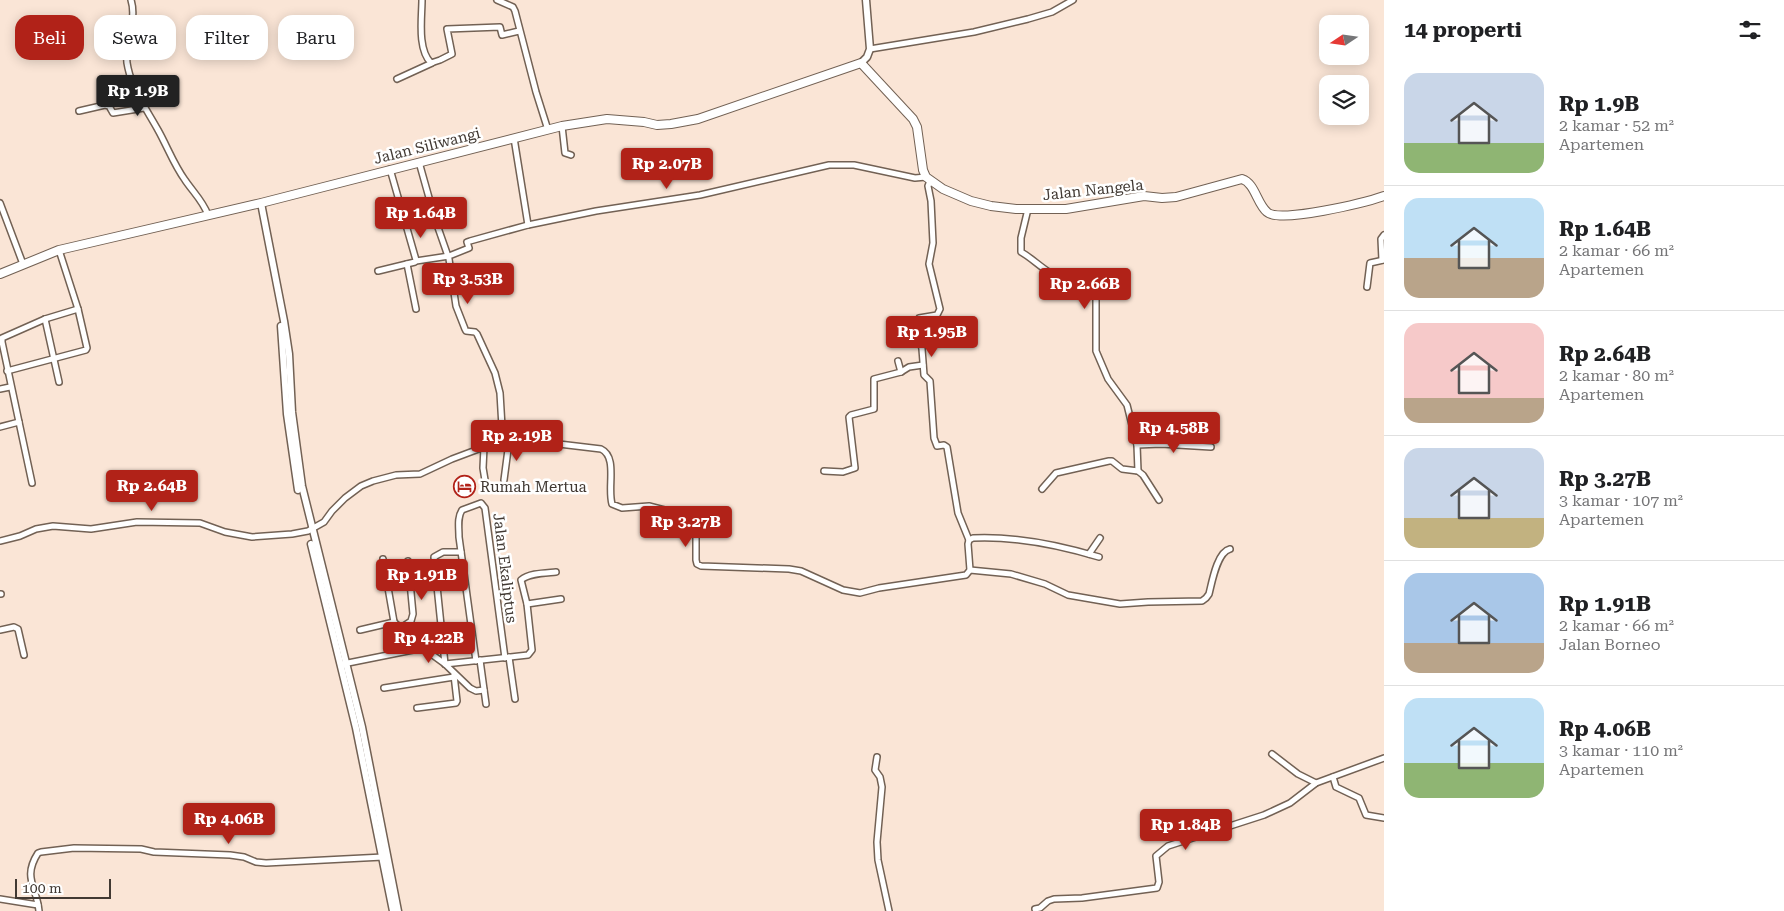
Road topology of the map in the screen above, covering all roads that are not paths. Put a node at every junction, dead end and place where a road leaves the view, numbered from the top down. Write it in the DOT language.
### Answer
graph roads {
  1 [pos="131,0"];
  2 [pos="422,0"];
  3 [pos="497,0"];
  4 [pos="866,0"];
  5 [pos="1073,0"];
  6 [pos="519,31"];
  7 [pos="870,49"];
  8 [pos="432,63"];
  9 [pos="861,63"];
  10 [pos="397,79"];
  11 [pos="144,108"];
  12 [pos="79,111"];
  13 [pos="562,126"];
  14 [pos="548,130"];
  15 [pos="514,138"];
  16 [pos="571,155"];
  17 [pos="419,162"];
  18 [pos="390,169"];
  19 [pos="928,179"];
  20 [pos="1384,196"];
  21 [pos="0,203"];
  22 [pos="259,203"];
  23 [pos="1028,209"];
  24 [pos="208,215"];
  25 [pos="528,225"];
  26 [pos="1384,235"];
  27 [pos="59,250"];
  28 [pos="448,256"];
  29 [pos="1383,260"];
  30 [pos="416,261"];
  31 [pos="23,264"];
  32 [pos="407,264"];
  33 [pos="378,271"];
  34 [pos="0,274"];
  35 [pos="1367,286"];
  36 [pos="78,309"];
  37 [pos="416,309"];
  38 [pos="45,318"];
  39 [pos="54,359"];
  40 [pos="898,362"];
  41 [pos="923,365"];
  42 [pos="7,372"];
  43 [pos="901,372"];
  44 [pos="59,382"];
  45 [pos="10,387"];
  46 [pos="0,389"];
  47 [pos="19,422"];
  48 [pos="0,427"];
  49 [pos="509,442"];
  50 [pos="503,444"];
  51 [pos="1137,445"];
  52 [pos="1211,447"];
  53 [pos="484,448"];
  54 [pos="824,471"];
  55 [pos="1138,471"];
  56 [pos="485,480"];
  57 [pos="504,480"];
  58 [pos="32,482"];
  59 [pos="1042,489"];
  60 [pos="1159,500"];
  61 [pos="310,530"];
  62 [pos="1100,538"];
  63 [pos="969,540"];
  64 [pos="0,541"];
  65 [pos="1230,549"];
  66 [pos="462,552"];
  67 [pos="1088,554"];
  68 [pos="1099,557"];
  69 [pos="383,559"];
  70 [pos="408,560"];
  71 [pos="970,570"];
  72 [pos="556,572"];
  73 [pos="561,599"];
  74 [pos="527,604"];
  75 [pos="394,622"];
  76 [pos="402,627"];
  77 [pos="0,630"];
  78 [pos="360,630"];
  79 [pos="423,648"];
  80 [pos="24,656"];
  81 [pos="507,658"];
  82 [pos="478,660"];
  83 [pos="344,664"];
  84 [pos="445,664"];
  85 [pos="454,676"];
  86 [pos="384,688"];
  87 [pos="484,690"];
  88 [pos="515,699"];
  89 [pos="486,704"];
  90 [pos="417,708"];
  91 [pos="1272,754"];
  92 [pos="877,757"];
  93 [pos="1384,758"];
  94 [pos="1334,777"];
  95 [pos="1316,783"];
  96 [pos="376,812"];
  97 [pos="1384,818"];
  98 [pos="383,857"];
  99 [pos="0,899"];
  100 [pos="38,908"];
  101 [pos="1035,909"];
  102 [pos="393,911"];
  103 [pos="398,911"];
  104 [pos="889,911"];
  1 -- 11 [label="street"];
  2 -- 8 [label="street"];
  3 -- 6 [label="street"];
  4 -- 7 [label="street"];
  5 -- 7 [label="street"];
  6 -- 8 [label="street"];
  6 -- 14 [label="street"];
  7 -- 9 [label="street"];
  8 -- 10 [label="street"];
  9 -- 13 [label="main road, Jalan Siliwangi"];
  9 -- 19 [label="main road"];
  11 -- 12 [label="street"];
  11 -- 24 [label="street"];
  13 -- 14 [label="main road, Jalan Siliwangi"];
  13 -- 16 [label="street"];
  14 -- 15 [label="main road, Jalan Siliwangi"];
  15 -- 17 [label="main road, Jalan Siliwangi"];
  15 -- 25 [label="street"];
  17 -- 18 [label="main road, Jalan Siliwangi"];
  17 -- 28 [label="street"];
  18 -- 22 [label="main road, Jalan Siliwangi"];
  18 -- 30 [label="street"];
  19 -- 23 [label="main road, Jalan Nangela"];
  19 -- 25 [label="street"];
  19 -- 41 [label="street"];
  20 -- 23 [label="main road, Jalan Nangela"];
  21 -- 31 [label="street"];
  22 -- 24 [label="main road, Jalan Siliwangi"];
  22 -- 61 [label="street"];
  23 -- 51 [label="street"];
  24 -- 27 [label="main road, Jalan Siliwangi"];
  25 -- 28 [label="street"];
  26 -- 29 [label="street"];
  27 -- 31 [label="main road, Jalan Siliwangi"];
  27 -- 36 [label="street"];
  28 -- 30 [label="street"];
  28 -- 50 [label="street"];
  29 -- 35 [label="street"];
  30 -- 32 [label="street"];
  31 -- 34 [label="main road, Jalan Siliwangi"];
  32 -- 33 [label="street"];
  32 -- 37 [label="street"];
  36 -- 38 [label="street"];
  36 -- 39 [label="street"];
  38 -- 39 [label="street"];
  38 -- 42 [label="street"];
  39 -- 42 [label="street"];
  39 -- 44 [label="street"];
  40 -- 43 [label="street"];
  41 -- 43 [label="street"];
  41 -- 63 [label="street"];
  42 -- 45 [label="street"];
  43 -- 54 [label="street"];
  45 -- 46 [label="street"];
  45 -- 47 [label="street"];
  47 -- 48 [label="street"];
  47 -- 58 [label="street"];
  49 -- 50 [label="street"];
  49 -- 57 [label="street"];
  49 -- 71 [label="street"];
  50 -- 53 [label="street"];
  51 -- 52 [label="street"];
  51 -- 55 [label="street"];
  53 -- 56 [label="street"];
  53 -- 61 [label="street"];
  55 -- 59 [label="street"];
  55 -- 60 [label="street"];
  61 -- 64 [label="street"];
  61 -- 83 [label="street"];
  62 -- 67 [label="street"];
  63 -- 67 [label="street"];
  63 -- 71 [label="street"];
  65 -- 71 [label="street"];
  66 -- 81 [label="street, Jalan Ekaliptus"];
  66 -- 82 [label="street"];
  66 -- 84 [label="street"];
  67 -- 68 [label="street"];
  69 -- 75 [label="street"];
  70 -- 76 [label="street"];
  72 -- 74 [label="street"];
  73 -- 74 [label="street"];
  74 -- 81 [label="street"];
  75 -- 76 [label="street"];
  75 -- 78 [label="street"];
  76 -- 79 [label="street"];
  77 -- 80 [label="street"];
  79 -- 83 [label="street"];
  79 -- 84 [label="street"];
  81 -- 82 [label="street"];
  81 -- 88 [label="street"];
  82 -- 84 [label="street"];
  82 -- 87 [label="street"];
  83 -- 96 [label="street"];
  84 -- 85 [label="street"];
  85 -- 86 [label="street"];
  85 -- 87 [label="street"];
  85 -- 90 [label="street"];
  87 -- 89 [label="street"];
  91 -- 95 [label="street"];
  92 -- 104 [label="street"];
  93 -- 94 [label="street"];
  94 -- 95 [label="street"];
  94 -- 97 [label="street"];
  95 -- 101 [label="street"];
  96 -- 98 [label="street"];
  96 -- 103 [label="street"];
  98 -- 100 [label="street"];
  98 -- 102 [label="street"];
  99 -- 100 [label="street"];
}
